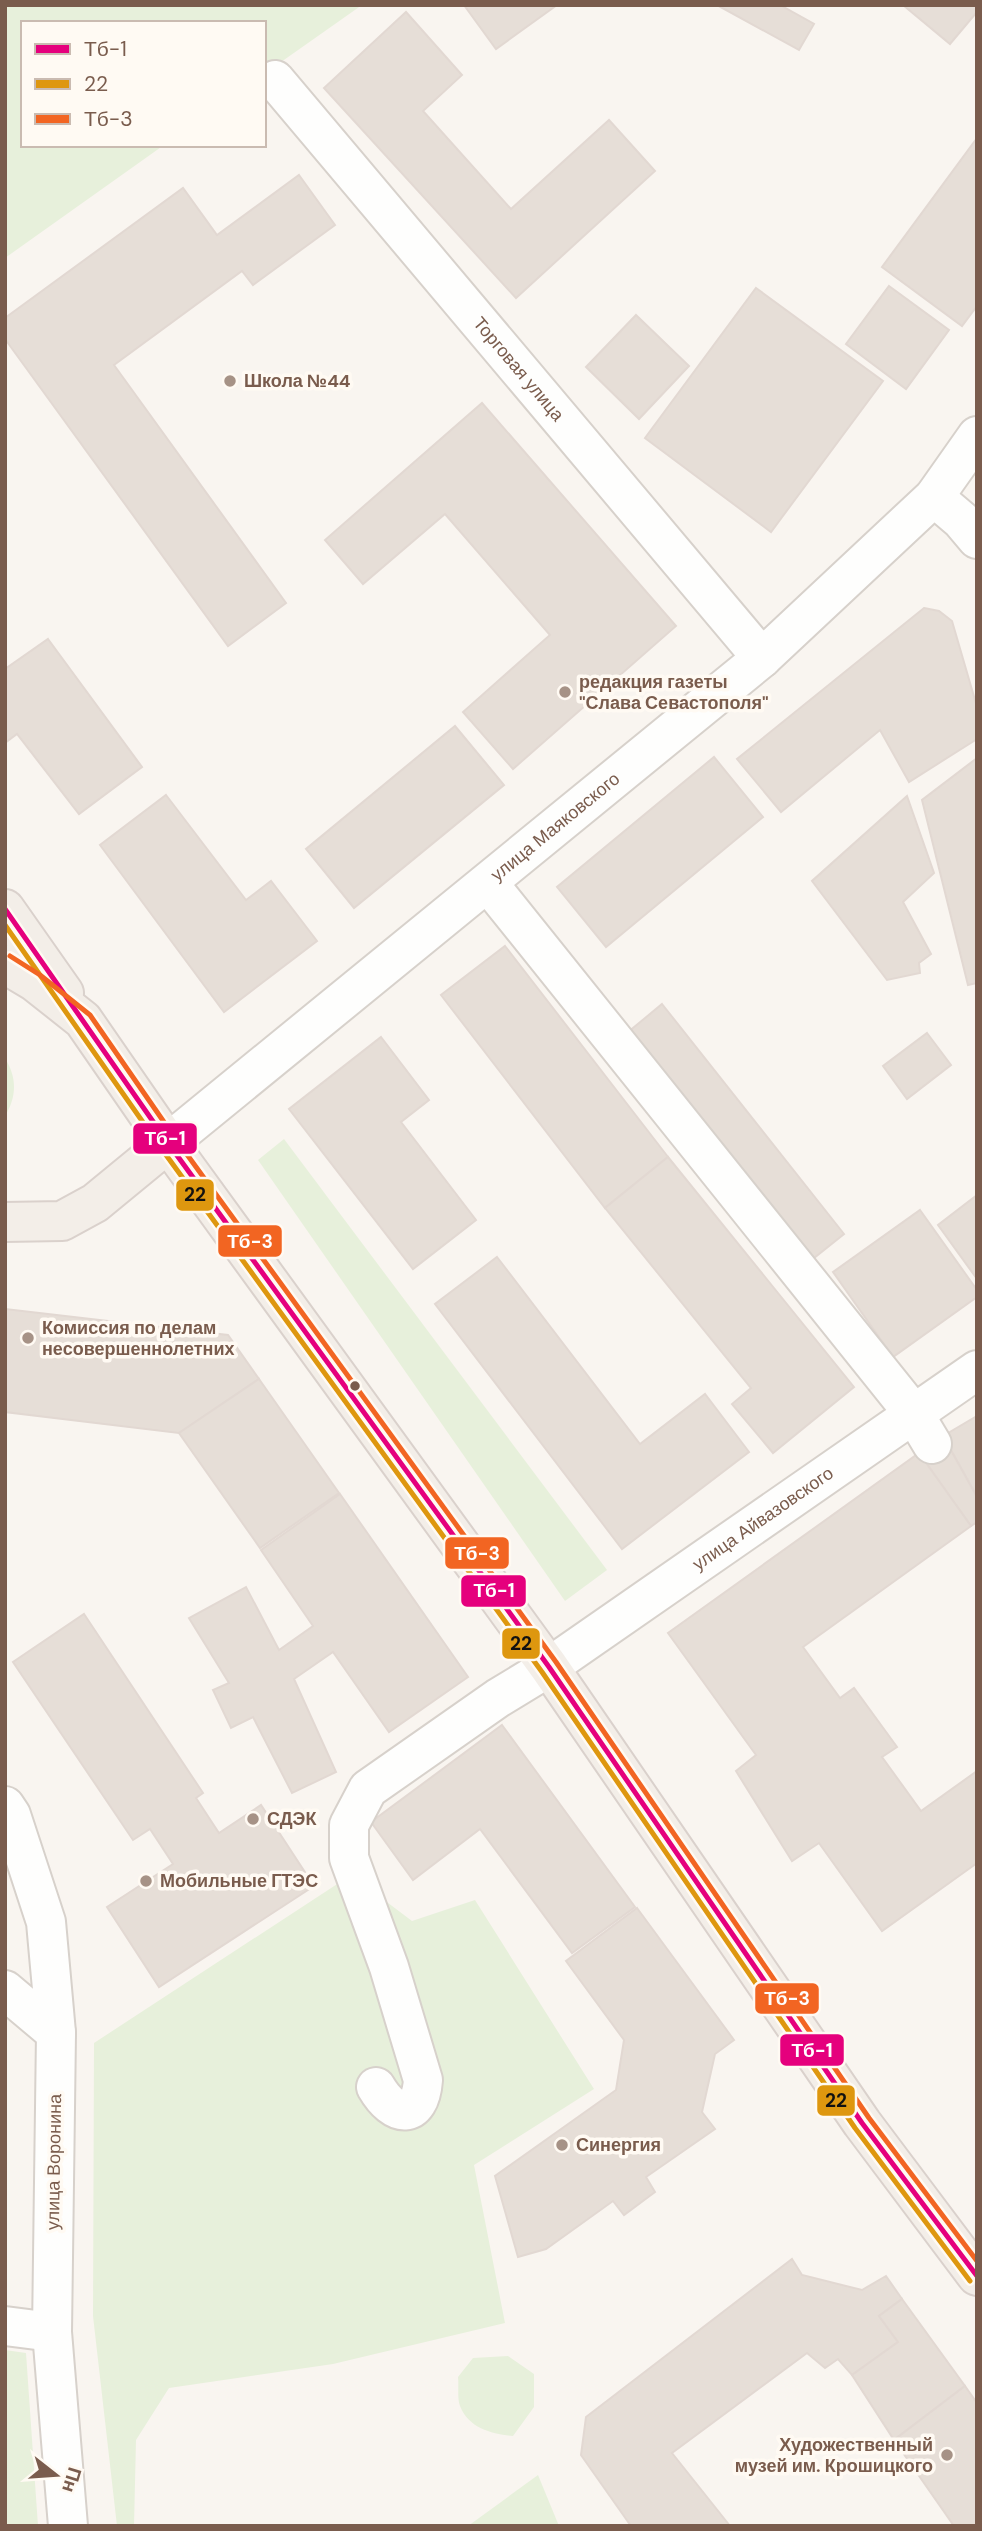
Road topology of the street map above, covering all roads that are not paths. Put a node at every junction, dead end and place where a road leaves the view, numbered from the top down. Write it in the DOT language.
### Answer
graph roads {
  1 [pos="275,80"];
  2 [pos="977,436"];
  3 [pos="934,497"];
  4 [pos="977,539"];
  5 [pos="762,658"];
  6 [pos="488,883"];
  7 [pos="5,909"];
  8 [pos="5,964"];
  9 [pos="83,1020"];
  10 [pos="168,1143"];
  11 [pos="5,1222"];
  12 [pos="977,1370"];
  13 [pos="923,1429"];
  14 [pos="549,1667"];
  15 [pos="5,1806"];
  16 [pos="5,1990"];
  17 [pos="56,2033"];
  18 [pos="376,2087"];
  19 [pos="977,2276"];
  20 [pos="5,2326"];
  21 [pos="52,2332"];
  22 [pos="68,2526"];
  1 -- 5 [label="street, Торговая улица"];
  2 -- 3 [label="street, улица Маяковского"];
  3 -- 4 [label="street"];
  3 -- 5 [label="street, улица Маяковского"];
  5 -- 6 [label="street, улица Маяковского"];
  6 -- 10 [label="street, улица Маяковского"];
  6 -- 13 [label="street"];
  7 -- 9 [label="main road"];
  8 -- 9 [label="main road"];
  9 -- 10 [label="main road"];
  10 -- 11 [label="main road"];
  10 -- 14 [label="main road"];
  12 -- 13 [label="street, улица Айвазовского"];
  13 -- 14 [label="street, улица Айвазовского"];
  14 -- 18 [label="street, улица Айвазовского"];
  14 -- 19 [label="main road"];
  15 -- 17 [label="street, улица Воронина"];
  16 -- 17 [label="street"];
  17 -- 21 [label="street, улица Воронина"];
  20 -- 21 [label="street"];
  21 -- 22 [label="street, улица Воронина"];
}
